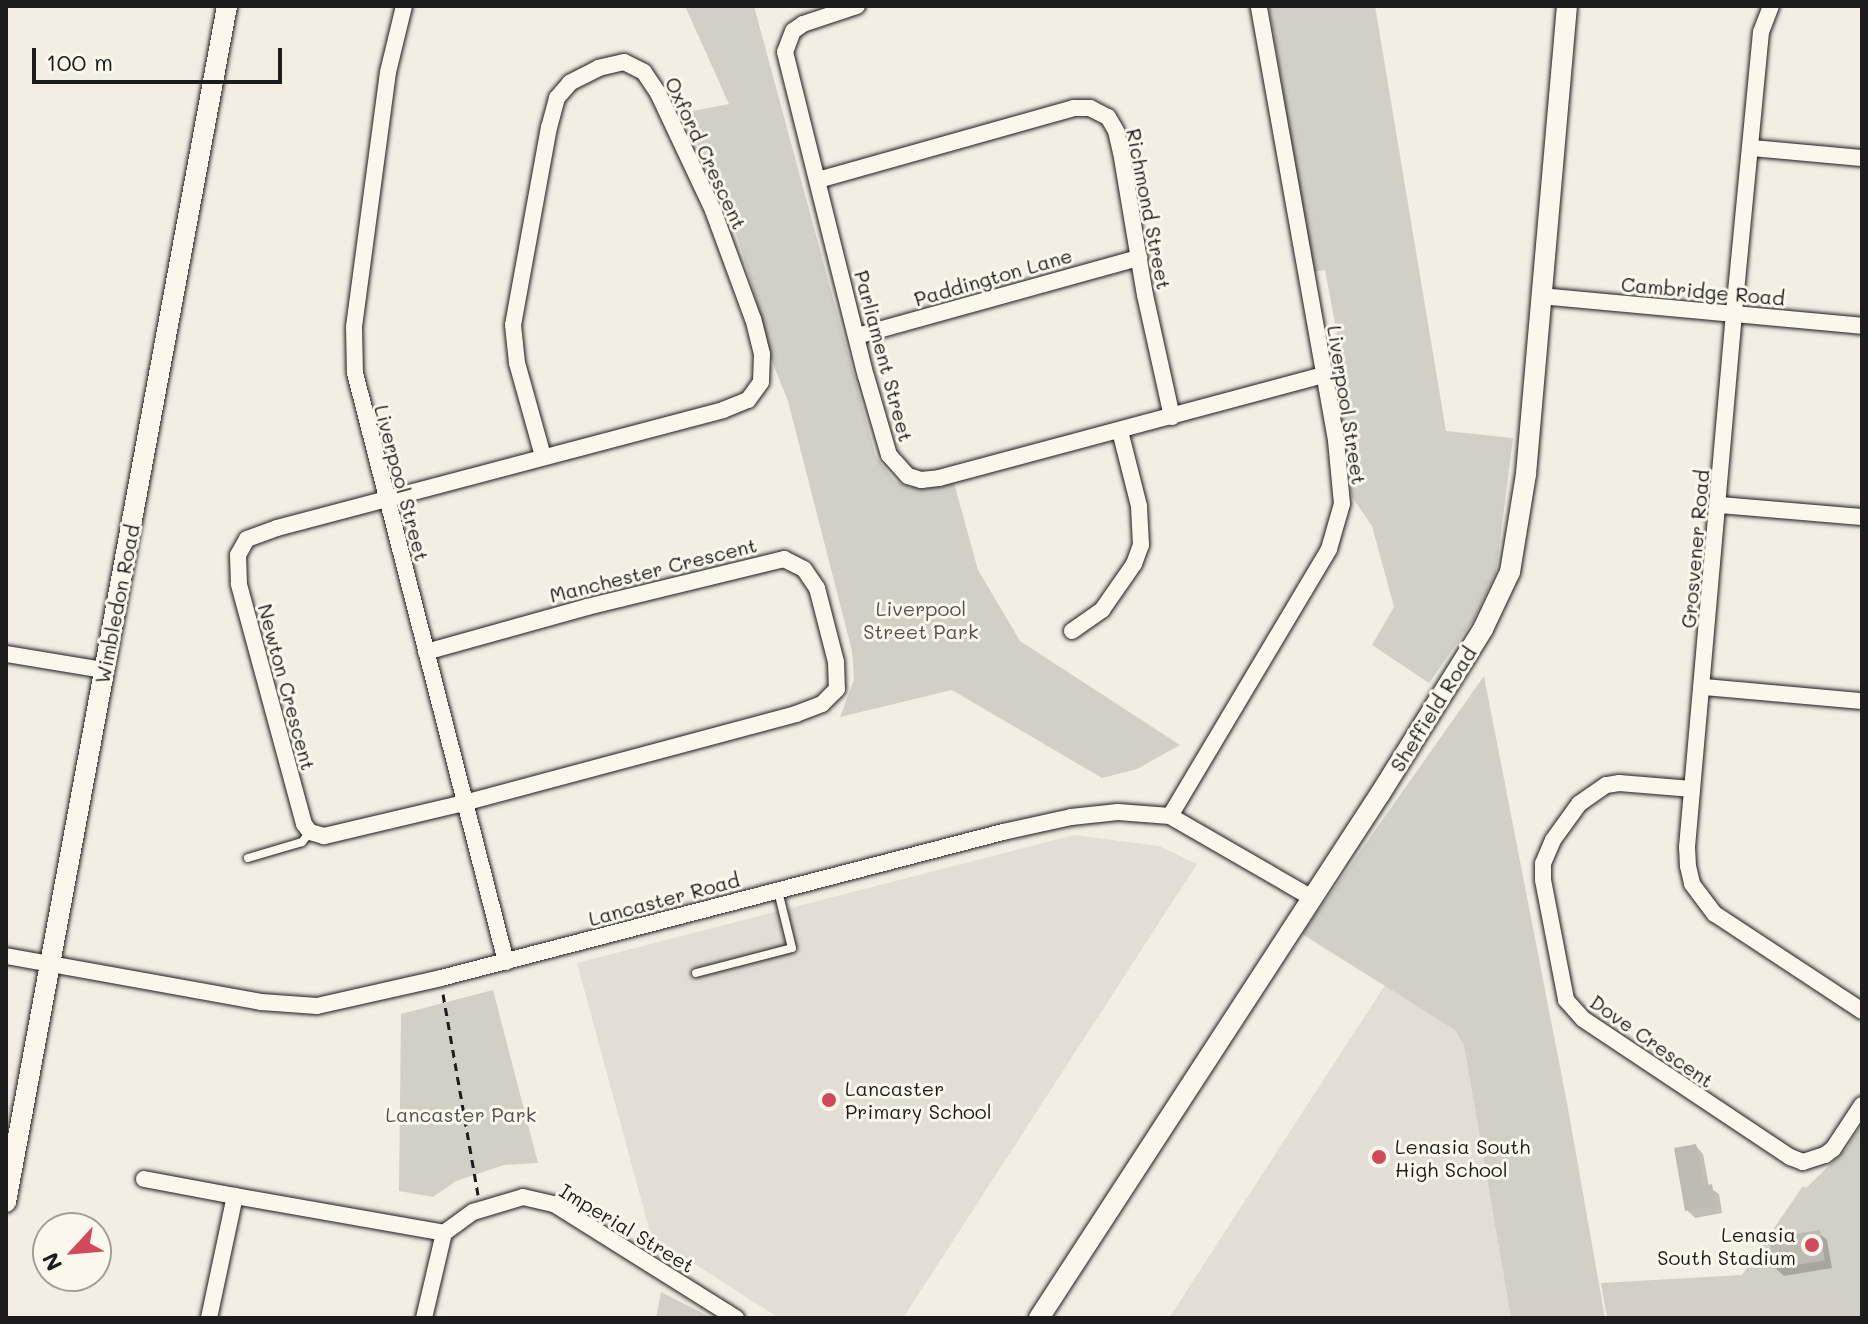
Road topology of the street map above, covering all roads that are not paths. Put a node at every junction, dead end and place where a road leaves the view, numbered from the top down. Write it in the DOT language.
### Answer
graph roads {
  1 [pos="227,6"];
  2 [pos="404,6"];
  3 [pos="857,6"];
  4 [pos="1259,6"];
  5 [pos="1567,6"];
  6 [pos="1771,6"];
  7 [pos="1752,148"];
  8 [pos="1862,158"];
  9 [pos="818,180"];
  10 [pos="1139,258"];
  11 [pos="1540,296"];
  12 [pos="1734,313"];
  13 [pos="1862,326"];
  14 [pos="857,336"];
  15 [pos="1324,375"];
  16 [pos="1172,417"];
  17 [pos="1120,431"];
  18 [pos="543,456"];
  19 [pos="387,501"];
  20 [pos="1719,505"];
  21 [pos="1862,517"];
  22 [pos="1072,631"];
  23 [pos="426,652"];
  24 [pos="6,654"];
  25 [pos="104,670"];
  26 [pos="1704,687"];
  27 [pos="1862,701"];
  28 [pos="1692,789"];
  29 [pos="464,803"];
  30 [pos="1170,816"];
  31 [pos="310,832"];
  32 [pos="248,858"];
  33 [pos="778,890"];
  34 [pos="1312,898"];
  35 [pos="6,956"];
  36 [pos="51,962"];
  37 [pos="506,962"];
  38 [pos="696,973"];
  39 [pos="1862,1011"];
  40 [pos="1862,1105"];
  41 [pos="144,1179"];
  42 [pos="235,1196"];
  43 [pos="6,1202"];
  44 [pos="444,1233"];
  45 [pos="209,1318"];
  46 [pos="424,1318"];
  47 [pos="736,1318"];
  48 [pos="1039,1318"];
  1 -- 25 [label="street, Wimbledon Road"];
  2 -- 19 [label="street, Liverpool Street"];
  3 -- 9 [label="street, Parliament Street"];
  4 -- 15 [label="street, Liverpool Street"];
  5 -- 11 [label="street, Sheffield Road"];
  6 -- 7 [label="street, Grosvener Road"];
  7 -- 8 [label="street"];
  7 -- 12 [label="street, Grosvener Road"];
  9 -- 10 [label="street, Richmond Street"];
  9 -- 14 [label="street, Parliament Street"];
  10 -- 14 [label="street, Paddington Lane"];
  10 -- 16 [label="street, Richmond Street"];
  11 -- 12 [label="street, Cambridge Road"];
  11 -- 34 [label="street, Sheffield Road"];
  12 -- 13 [label="street, Cambridge Road"];
  12 -- 20 [label="street, Grosvener Road"];
  14 -- 17 [label="street, Parliament Street"];
  15 -- 16 [label="street, Parliament Street"];
  15 -- 30 [label="street, Liverpool Street"];
  16 -- 17 [label="street, Parliament Street"];
  17 -- 22 [label="street"];
  18 -- 18 [label="street, Oxford Crescent"];
  18 -- 19 [label="street, Oxford Crescent"];
  19 -- 23 [label="street, Liverpool Street"];
  19 -- 31 [label="street, Newton Crescent"];
  20 -- 21 [label="street"];
  20 -- 26 [label="street, Grosvener Road"];
  23 -- 29 [label="street, Liverpool Street"];
  23 -- 29 [label="street, Manchester Crescent"];
  24 -- 25 [label="street"];
  25 -- 36 [label="street, Wimbledon Road"];
  26 -- 27 [label="street"];
  26 -- 28 [label="street, Grosvener Road"];
  28 -- 39 [label="street, Grosvener Road"];
  28 -- 40 [label="street, Dove Crescent"];
  29 -- 31 [label="street"];
  29 -- 37 [label="street, Liverpool Street"];
  30 -- 33 [label="street, Lancaster Road"];
  30 -- 34 [label="street, Lancaster Road"];
  31 -- 32 [label="lane"];
  33 -- 37 [label="street, Lancaster Road"];
  33 -- 38 [label="lane"];
  34 -- 48 [label="street, Sheffield Road"];
  35 -- 36 [label="street, Lancaster Road"];
  36 -- 37 [label="street, Lancaster Road"];
  36 -- 43 [label="street, Wimbledon Road"];
  41 -- 42 [label="street"];
  42 -- 44 [label="street"];
  42 -- 45 [label="street"];
  44 -- 46 [label="street"];
  44 -- 47 [label="street, Imperial Street"];
}
